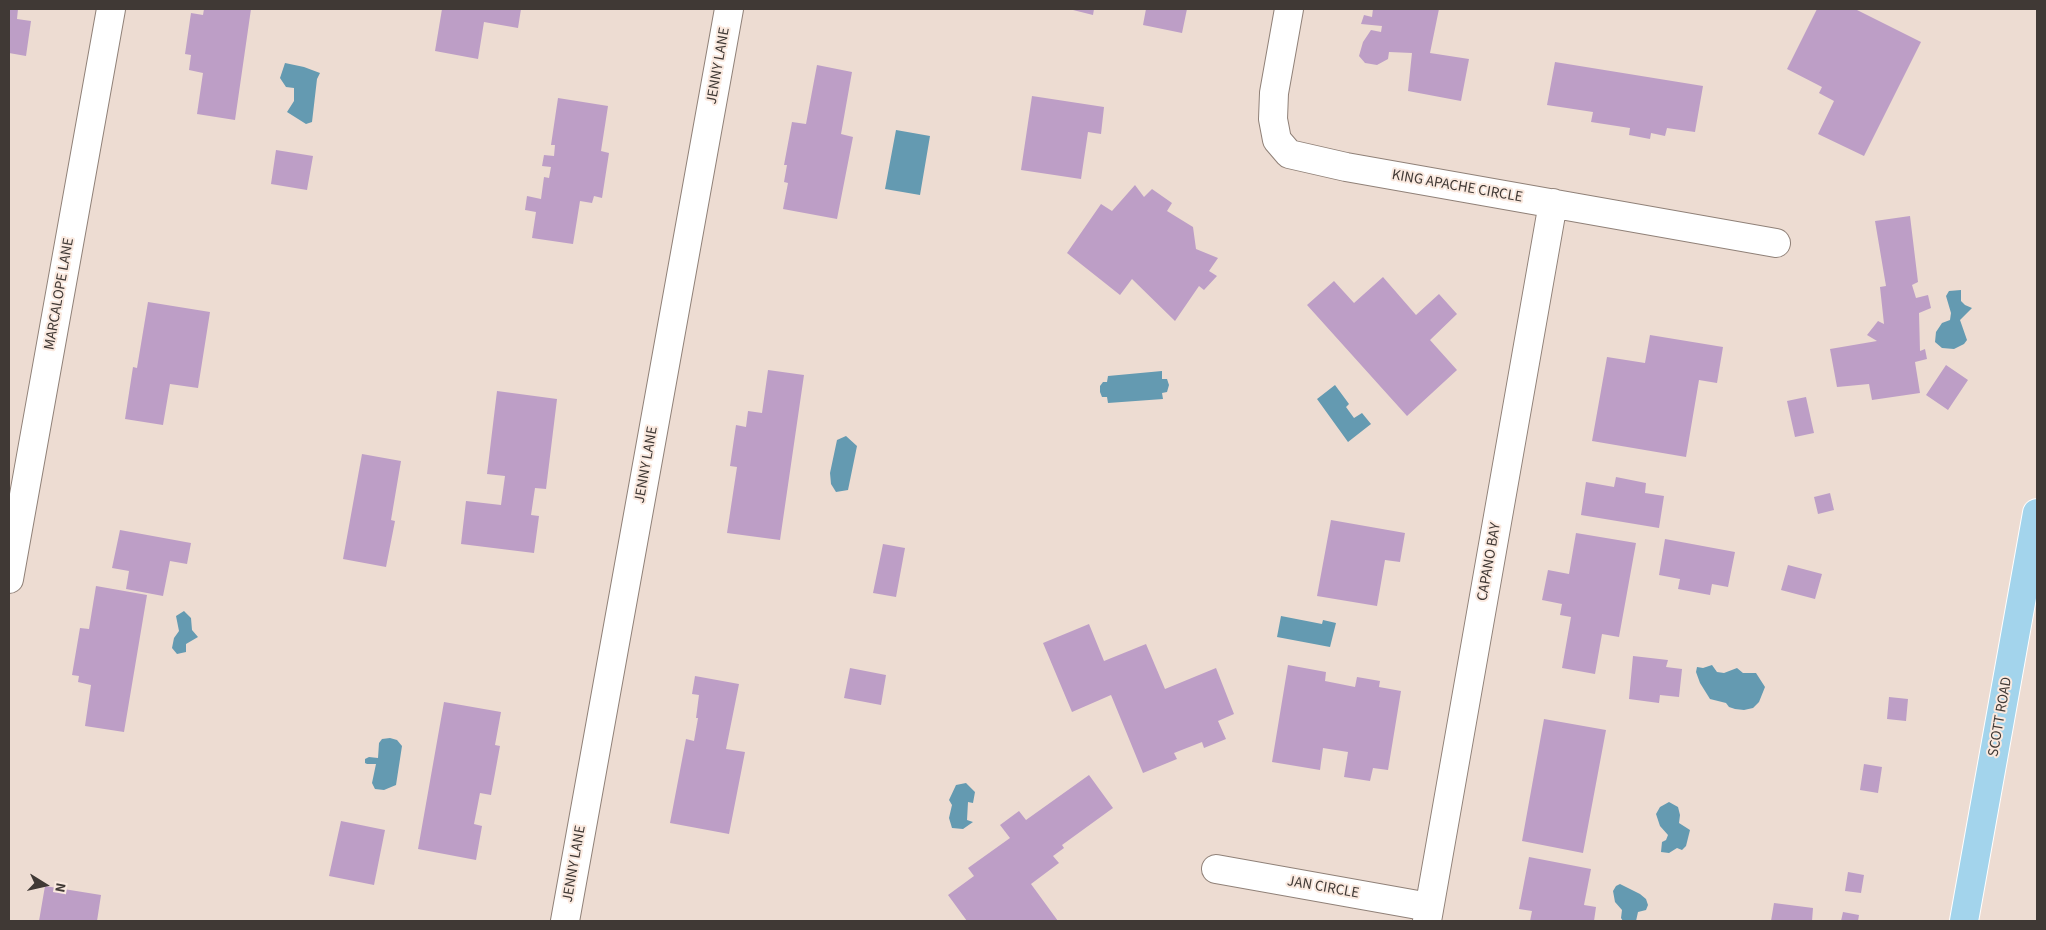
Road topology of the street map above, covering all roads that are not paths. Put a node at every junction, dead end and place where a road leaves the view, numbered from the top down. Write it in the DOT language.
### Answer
graph roads {
  1 [pos="111,9"];
  2 [pos="729,9"];
  3 [pos="1289,9"];
  4 [pos="1553,204"];
  5 [pos="1776,243"];
  6 [pos="2037,514"];
  7 [pos="9,579"];
  8 [pos="1216,869"];
  9 [pos="1428,914"];
  10 [pos="565,921"];
  11 [pos="1964,921"];
  1 -- 7 [label="street, MARCALOPE LANE"];
  2 -- 10 [label="street, JENNY LANE"];
  3 -- 4 [label="street, KING APACHE CIRCLE"];
  4 -- 5 [label="street, KING APACHE CIRCLE"];
  4 -- 9 [label="street, CAPANO BAY"];
  6 -- 11 [label="main road, SCOTT ROAD"];
  8 -- 9 [label="street, JAN CIRCLE"];
}
